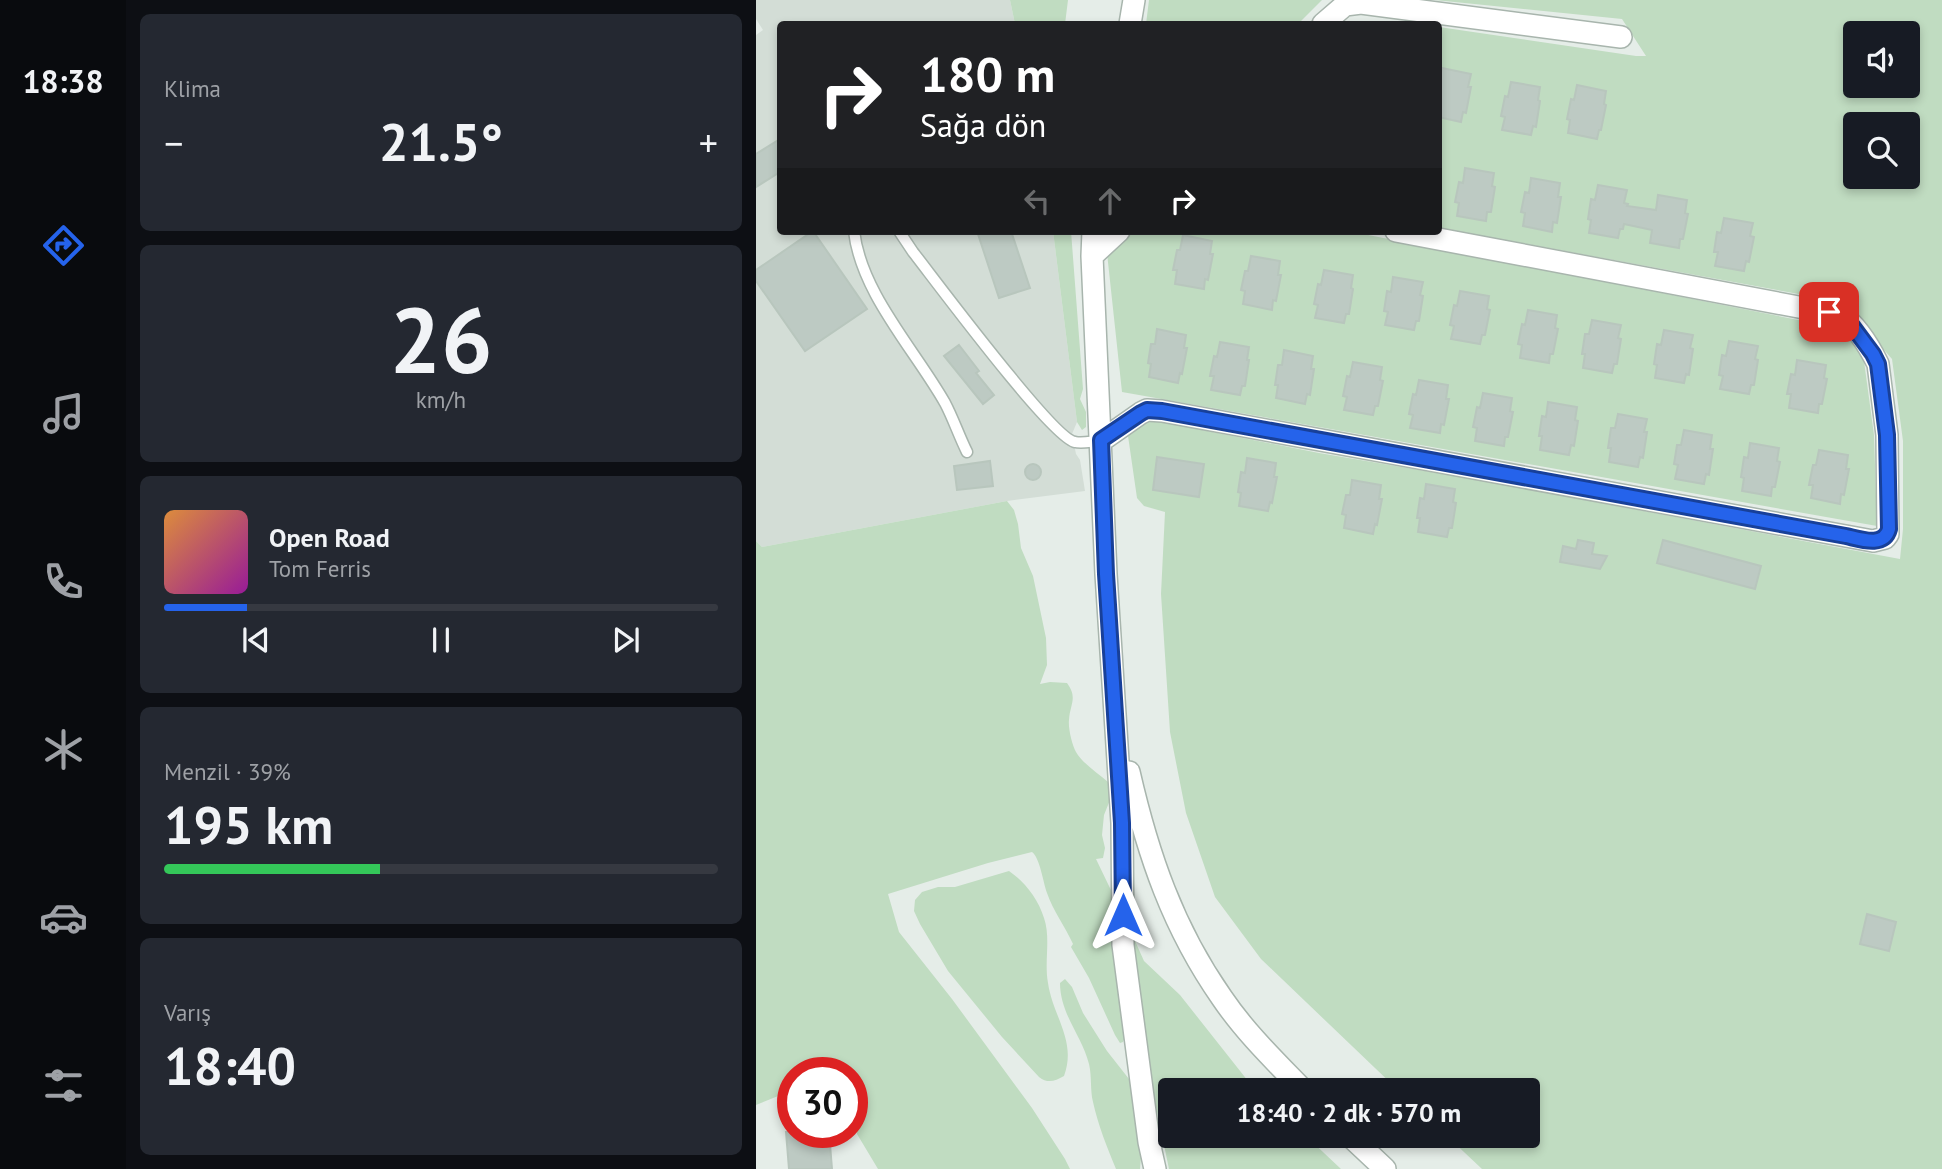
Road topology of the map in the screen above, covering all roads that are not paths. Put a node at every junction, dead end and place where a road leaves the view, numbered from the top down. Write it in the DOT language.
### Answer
graph roads {
  1 [pos="1134,0"];
  2 [pos="1130,21"];
  3 [pos="1326,21"];
  4 [pos="1621,37"];
  5 [pos="854,235"];
  6 [pos="902,235"];
  7 [pos="1093,235"];
  8 [pos="1115,235"];
  9 [pos="1417,235"];
  10 [pos="1092,256"];
  11 [pos="1101,440"];
  12 [pos="967,452"];
  13 [pos="1114,694"];
  14 [pos="1292,1078"];
  15 [pos="1363,1148"];
  16 [pos="1154,1169"];
  17 [pos="1385,1169"];
  1 -- 2 [label="street"];
  3 -- 4 [label="street"];
  5 -- 12 [label="lane"];
  6 -- 11 [label="lane"];
  7 -- 10 [label="street"];
  8 -- 10 [label="street"];
  9 -- 11 [label="street"];
  10 -- 11 [label="street"];
  11 -- 13 [label="street"];
  13 -- 14 [label="street"];
  13 -- 16 [label="street"];
  15 -- 17 [label="street"];
}
